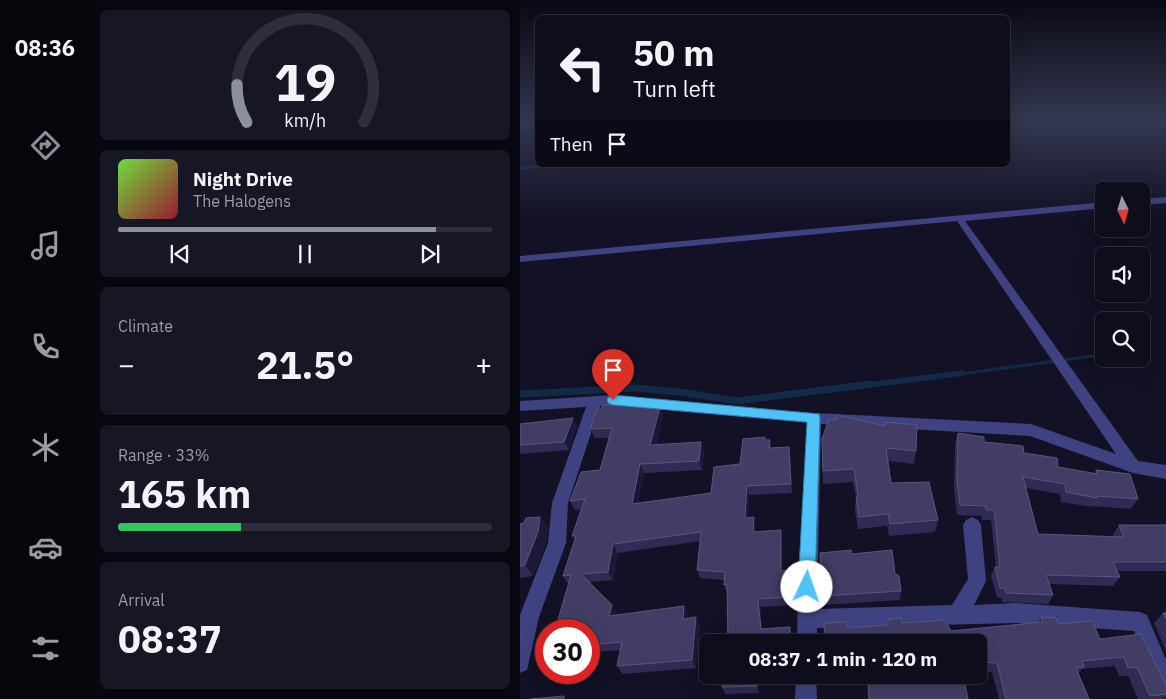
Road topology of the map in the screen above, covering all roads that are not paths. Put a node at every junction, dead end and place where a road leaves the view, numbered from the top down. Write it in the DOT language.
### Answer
graph roads {
  1 [pos="1166,200"];
  2 [pos="1150,201"];
  3 [pos="1095,206"];
  4 [pos="959,218"];
  5 [pos="520,259"];
  6 [pos="595,401"];
  7 [pos="520,406"];
  8 [pos="814,418"];
  9 [pos="1133,466"];
  10 [pos="1166,472"];
  11 [pos="972,525"];
  12 [pos="957,615"];
  13 [pos="807,619"];
  14 [pos="807,634"];
  15 [pos="520,662"];
  16 [pos="806,684"];
  17 [pos="1166,685"];
  18 [pos="806,699"];
  1 -- 2 [label="street"];
  3 -- 4 [label="street"];
  4 -- 5 [label="street"];
  4 -- 9 [label="street"];
  6 -- 7 [label="street"];
  6 -- 8 [label="street"];
  6 -- 15 [label="street"];
  8 -- 9 [label="street"];
  8 -- 13 [label="street"];
  9 -- 10 [label="street"];
  11 -- 12 [label="street"];
  12 -- 13 [label="street"];
  12 -- 17 [label="street"];
  13 -- 14 [label="street"];
  16 -- 18 [label="street"];
}
